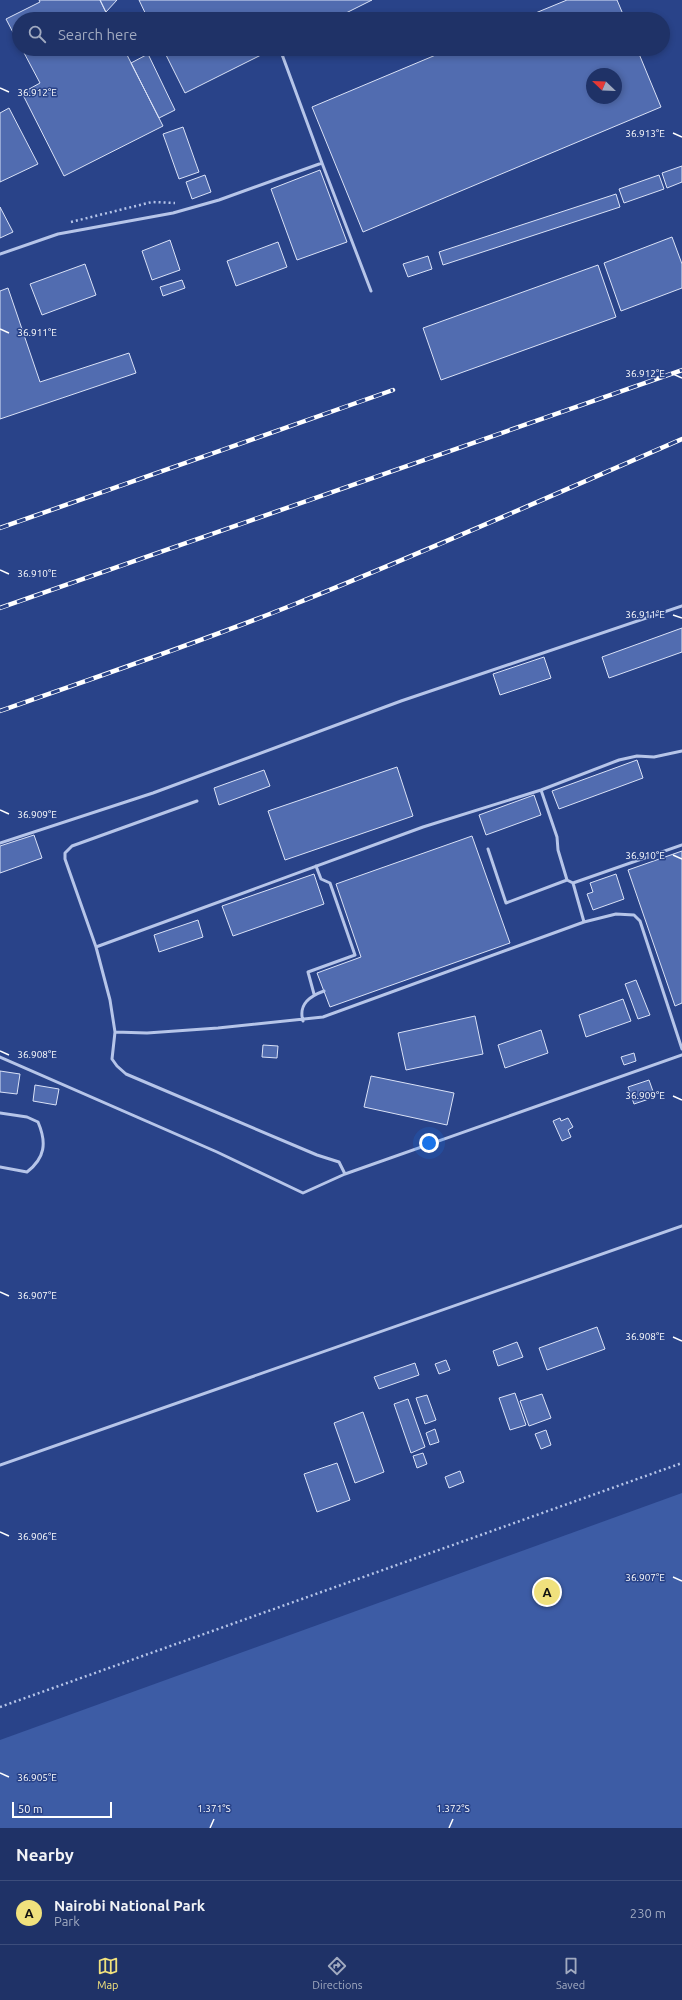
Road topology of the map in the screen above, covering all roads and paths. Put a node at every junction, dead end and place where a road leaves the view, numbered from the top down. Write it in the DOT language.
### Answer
graph roads {
  1 [pos="283,56"];
  2 [pos="322,163"];
  3 [pos="181,204"];
  4 [pos="67,223"];
  5 [pos="0,254"];
  6 [pos="371,291"];
  7 [pos="682,606"];
  8 [pos="682,751"];
  9 [pos="541,790"];
  10 [pos="197,802"];
  11 [pos="0,843"];
  12 [pos="682,845"];
  13 [pos="488,849"];
  14 [pos="316,866"];
  15 [pos="566,880"];
  16 [pos="573,883"];
  17 [pos="584,922"];
  18 [pos="96,947"];
  19 [pos="324,991"];
  20 [pos="314,994"];
  21 [pos="303,1021"];
  22 [pos="115,1032"];
  23 [pos="682,1049"];
  24 [pos="682,1055"];
  25 [pos="0,1057"];
  26 [pos="0,1113"];
  27 [pos="0,1167"];
  28 [pos="346,1174"];
  29 [pos="682,1226"];
  30 [pos="682,1463"];
  31 [pos="0,1464"];
  32 [pos="0,1707"];
  1 -- 2 [label="lane"];
  2 -- 5 [label="lane"];
  2 -- 6 [label="lane"];
  3 -- 4 [label="path"];
  7 -- 11 [label="lane"];
  8 -- 9 [label="lane"];
  9 -- 14 [label="lane"];
  9 -- 15 [label="lane"];
  10 -- 18 [label="lane"];
  12 -- 16 [label="lane"];
  13 -- 15 [label="lane"];
  14 -- 18 [label="lane"];
  14 -- 20 [label="lane"];
  15 -- 16 [label="lane"];
  16 -- 17 [label="lane"];
  17 -- 21 [label="lane"];
  17 -- 23 [label="lane"];
  18 -- 22 [label="lane"];
  19 -- 20 [label="lane"];
  20 -- 21 [label="lane"];
  21 -- 22 [label="lane"];
  22 -- 28 [label="lane"];
  24 -- 28 [label="lane"];
  25 -- 28 [label="lane"];
  26 -- 27 [label="lane"];
  29 -- 31 [label="lane"];
  30 -- 32 [label="path"];
}
